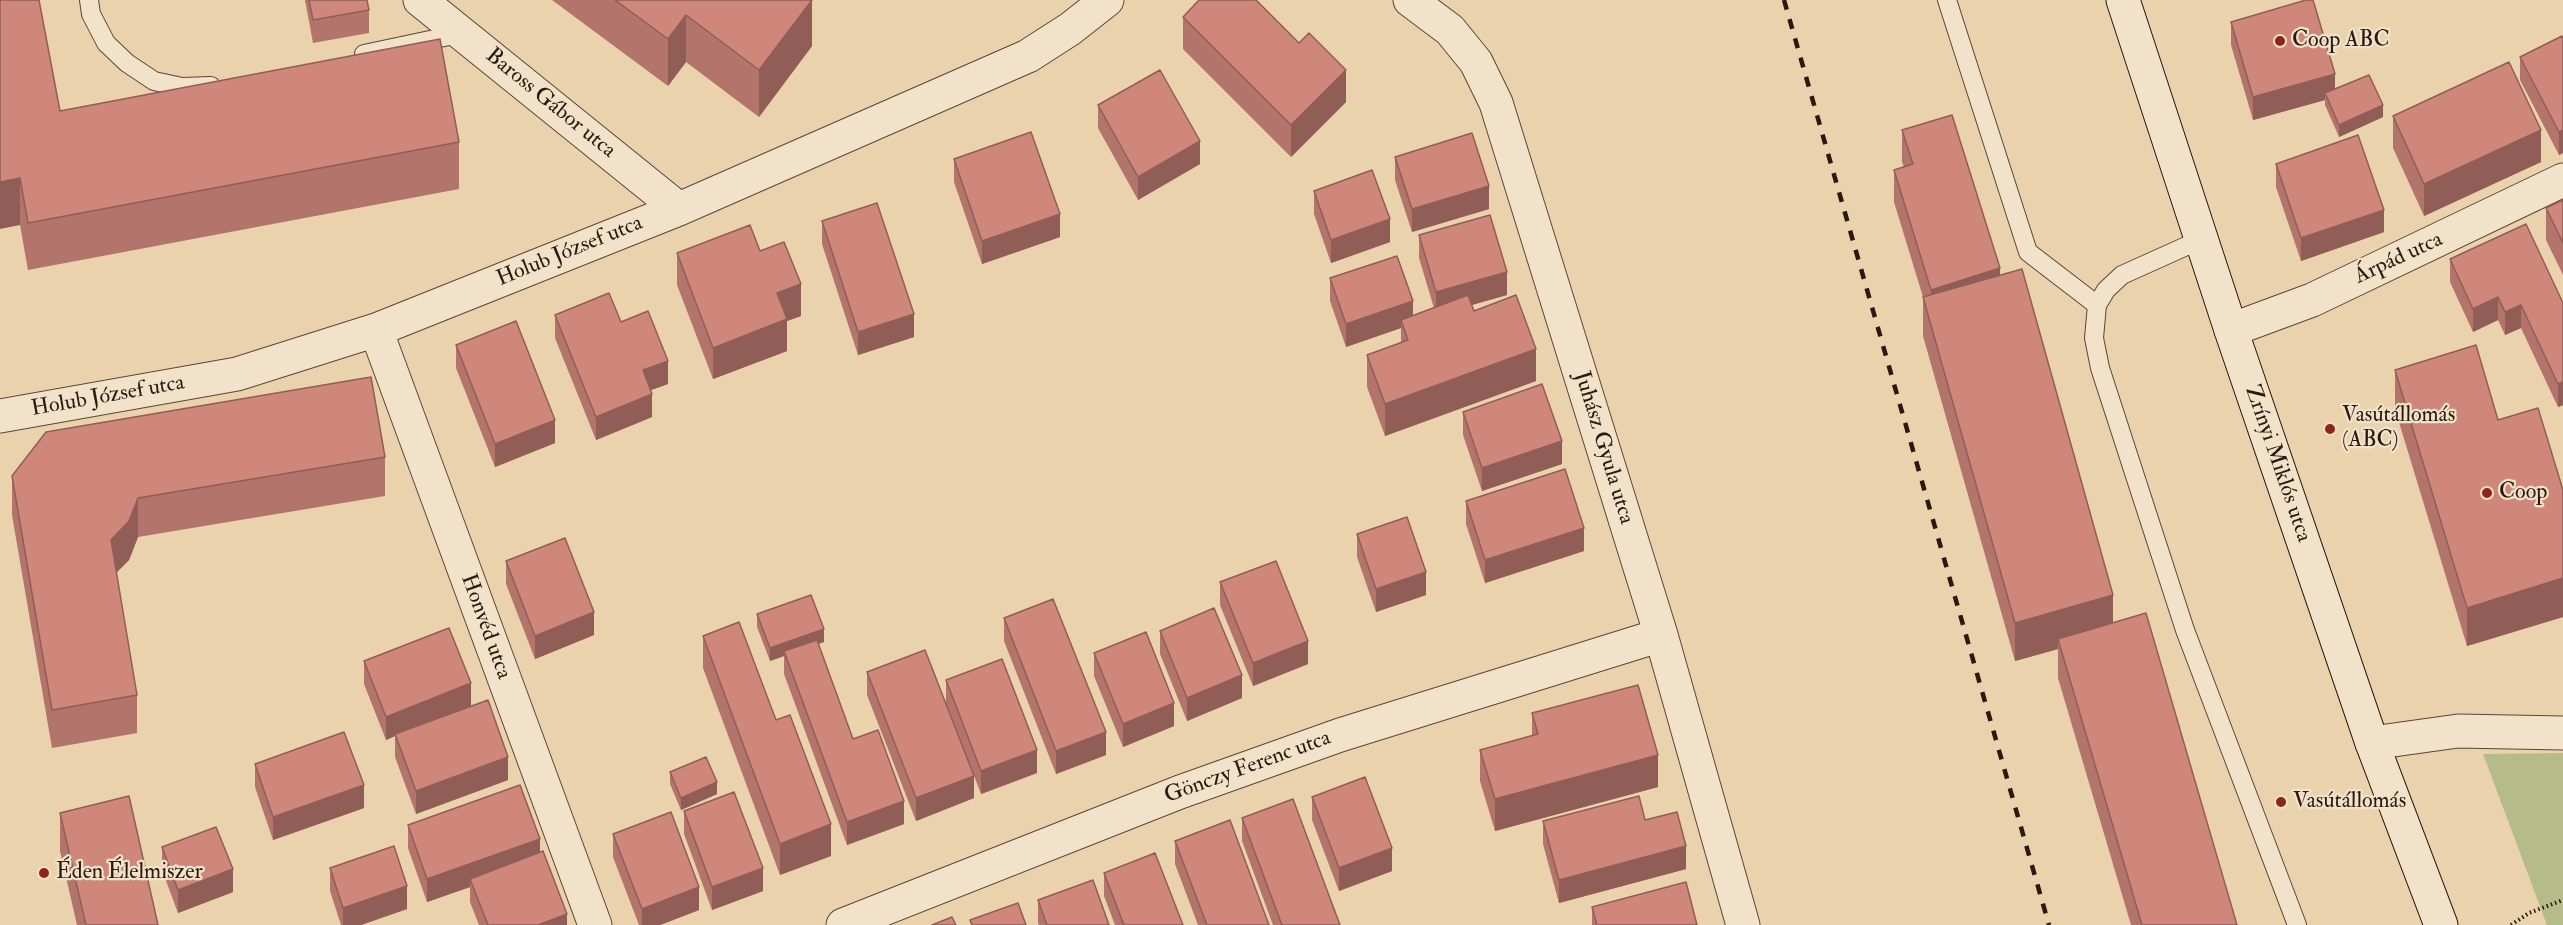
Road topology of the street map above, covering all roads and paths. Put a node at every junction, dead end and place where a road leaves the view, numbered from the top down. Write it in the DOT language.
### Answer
graph roads {
  1 [pos="89,0"];
  2 [pos="420,0"];
  3 [pos="1107,0"];
  4 [pos="1410,0"];
  5 [pos="1947,0"];
  6 [pos="2123,0"];
  7 [pos="463,33"];
  8 [pos="351,57"];
  9 [pos="228,84"];
  10 [pos="2563,180"];
  11 [pos="679,209"];
  12 [pos="2202,239"];
  13 [pos="2097,305"];
  14 [pos="376,330"];
  15 [pos="2231,330"];
  16 [pos="0,416"];
  17 [pos="1661,635"];
  18 [pos="2563,733"];
  19 [pos="2372,743"];
  20 [pos="2563,900"];
  21 [pos="595,925"];
  22 [pos="843,925"];
  23 [pos="1743,925"];
  24 [pos="2297,925"];
  25 [pos="2441,925"];
  26 [pos="2511,925"];
  1 -- 9 [label="lane"];
  2 -- 7 [label="street, Baross Gábor utca"];
  3 -- 11 [label="street, Holub József utca"];
  4 -- 17 [label="street, Juhász Gyula utca"];
  5 -- 13 [label="lane"];
  6 -- 12 [label="street, Zrínyi Miklós utca"];
  7 -- 8 [label="lane"];
  7 -- 11 [label="street, Baross Gábor utca"];
  10 -- 15 [label="street, Árpád utca"];
  11 -- 14 [label="street, Holub József utca"];
  12 -- 13 [label="lane"];
  12 -- 15 [label="street, Zrínyi Miklós utca"];
  13 -- 24 [label="lane"];
  14 -- 16 [label="street, Holub József utca"];
  14 -- 21 [label="street, Honvéd utca"];
  15 -- 19 [label="street, Zrínyi Miklós utca"];
  17 -- 22 [label="street, Gönczy Ferenc utca"];
  17 -- 23 [label="street, Juhász Gyula utca"];
  18 -- 19 [label="street"];
  19 -- 25 [label="street, Zrínyi Miklós utca"];
  20 -- 26 [label="path"];
}
